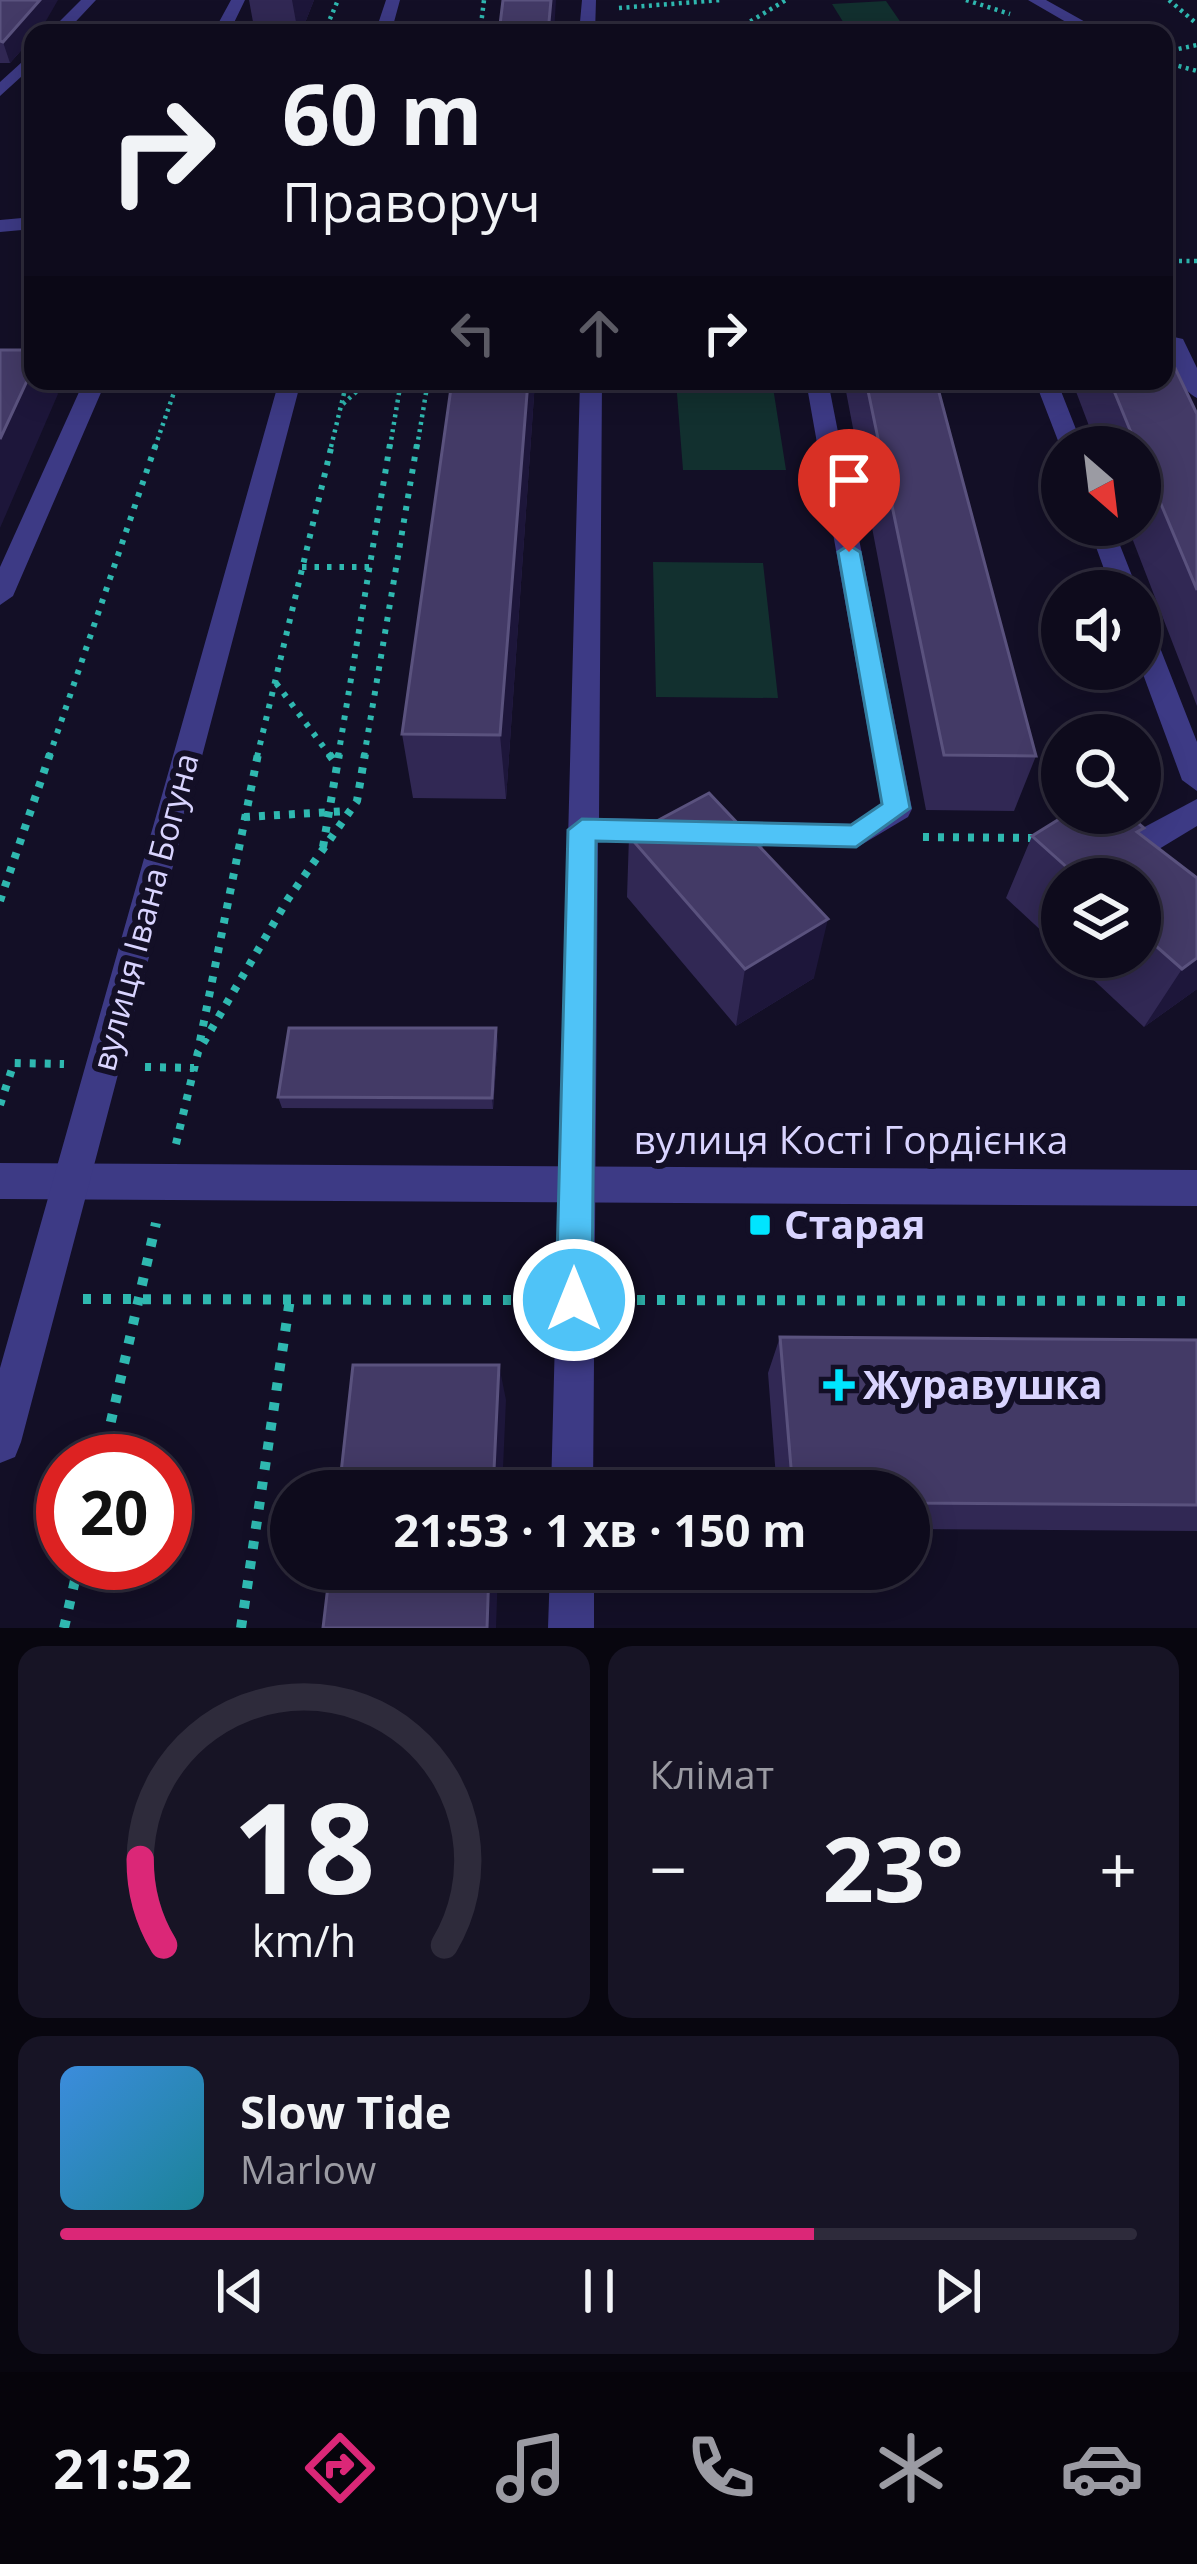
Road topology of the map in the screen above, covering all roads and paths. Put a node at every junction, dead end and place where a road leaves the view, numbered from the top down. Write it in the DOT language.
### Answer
graph roads {
  1 [pos="89,0"];
  2 [pos="721,0"];
  3 [pos="786,0"];
  4 [pos="1035,0"];
  5 [pos="1169,0"];
  6 [pos="588,5"];
  7 [pos="65,24"];
  8 [pos="745,24"];
  9 [pos="1080,24"];
  10 [pos="1197,24"];
  11 [pos="24,66"];
  12 [pos="0,91"];
  13 [pos="1173,348"];
  14 [pos="91,390"];
  15 [pos="175,390"];
  16 [pos="288,390"];
  17 [pos="344,390"];
  18 [pos="358,390"];
  19 [pos="399,390"];
  20 [pos="426,390"];
  21 [pos="592,390"];
  22 [pos="819,390"];
  23 [pos="1049,390"];
  24 [pos="1197,391"];
  25 [pos="340,406"];
  26 [pos="1063,426"];
  27 [pos="302,567"];
  28 [pos="370,567"];
  29 [pos="0,596"];
  30 [pos="275,681"];
  31 [pos="1161,685"];
  32 [pos="337,765"];
  33 [pos="1197,780"];
  34 [pos="350,811"];
  35 [pos="1197,811"];
  36 [pos="329,812"];
  37 [pos="243,817"];
  38 [pos="582,830"];
  39 [pos="856,836"];
  40 [pos="1058,838"];
  41 [pos="1148,839"];
  42 [pos="322,850"];
  43 [pos="0,901"];
  44 [pos="198,1052"];
  45 [pos="14,1063"];
  46 [pos="4,1078"];
  47 [pos="0,1105"];
  48 [pos="184,1110"];
  49 [pos="0,1180"];
  50 [pos="71,1180"];
  51 [pos="575,1183"];
  52 [pos="1197,1188"];
  53 [pos="290,1300"];
  54 [pos="574,1300"];
  55 [pos="1197,1301"];
  56 [pos="108,1434"];
  57 [pos="0,1442"];
  58 [pos="572,1470"];
  59 [pos="73,1590"];
  60 [pos="572,1590"];
  61 [pos="64,1628"];
  62 [pos="241,1628"];
  63 [pos="571,1628"];
  1 -- 7 [label="street"];
  2 -- 6 [label="path"];
  3 -- 8 [label="path"];
  4 -- 9 [label="street"];
  5 -- 10 [label="path"];
  11 -- 12 [label="street"];
  13 -- 24 [label="street"];
  14 -- 29 [label="street"];
  15 -- 43 [label="path"];
  16 -- 50 [label="street, вулиця Івана Богуна"];
  17 -- 25 [label="path"];
  18 -- 25 [label="path"];
  19 -- 28 [label="path"];
  20 -- 34 [label="path"];
  21 -- 38 [label="street"];
  22 -- 39 [label="street"];
  23 -- 26 [label="street"];
  25 -- 27 [label="path"];
  27 -- 28 [label="path"];
  27 -- 30 [label="path"];
  28 -- 32 [label="path"];
  30 -- 32 [label="path"];
  30 -- 37 [label="path"];
  31 -- 33 [label="street"];
  32 -- 36 [label="path"];
  34 -- 36 [label="path"];
  34 -- 42 [label="path"];
  35 -- 41 [label="street"];
  36 -- 37 [label="path"];
  36 -- 42 [label="path"];
  37 -- 44 [label="path"];
  38 -- 39 [label="street"];
  38 -- 51 [label="street"];
  39 -- 40 [label="path"];
  42 -- 44 [label="path"];
  44 -- 48 [label="path"];
  45 -- 46 [label="path"];
  46 -- 47 [label="path"];
  49 -- 50 [label="street, вулиця Кості Гордієнка"];
  50 -- 51 [label="street, вулиця Кості Гордієнка"];
  50 -- 57 [label="street, вулиця Івана Богуна"];
  51 -- 52 [label="street, вулиця Кості Гордієнка"];
  51 -- 54 [label="street"];
  53 -- 54 [label="path"];
  53 -- 56 [label="path"];
  53 -- 62 [label="path"];
  54 -- 55 [label="path"];
  54 -- 58 [label="street"];
  59 -- 61 [label="path"];
  60 -- 63 [label="street"];
}
